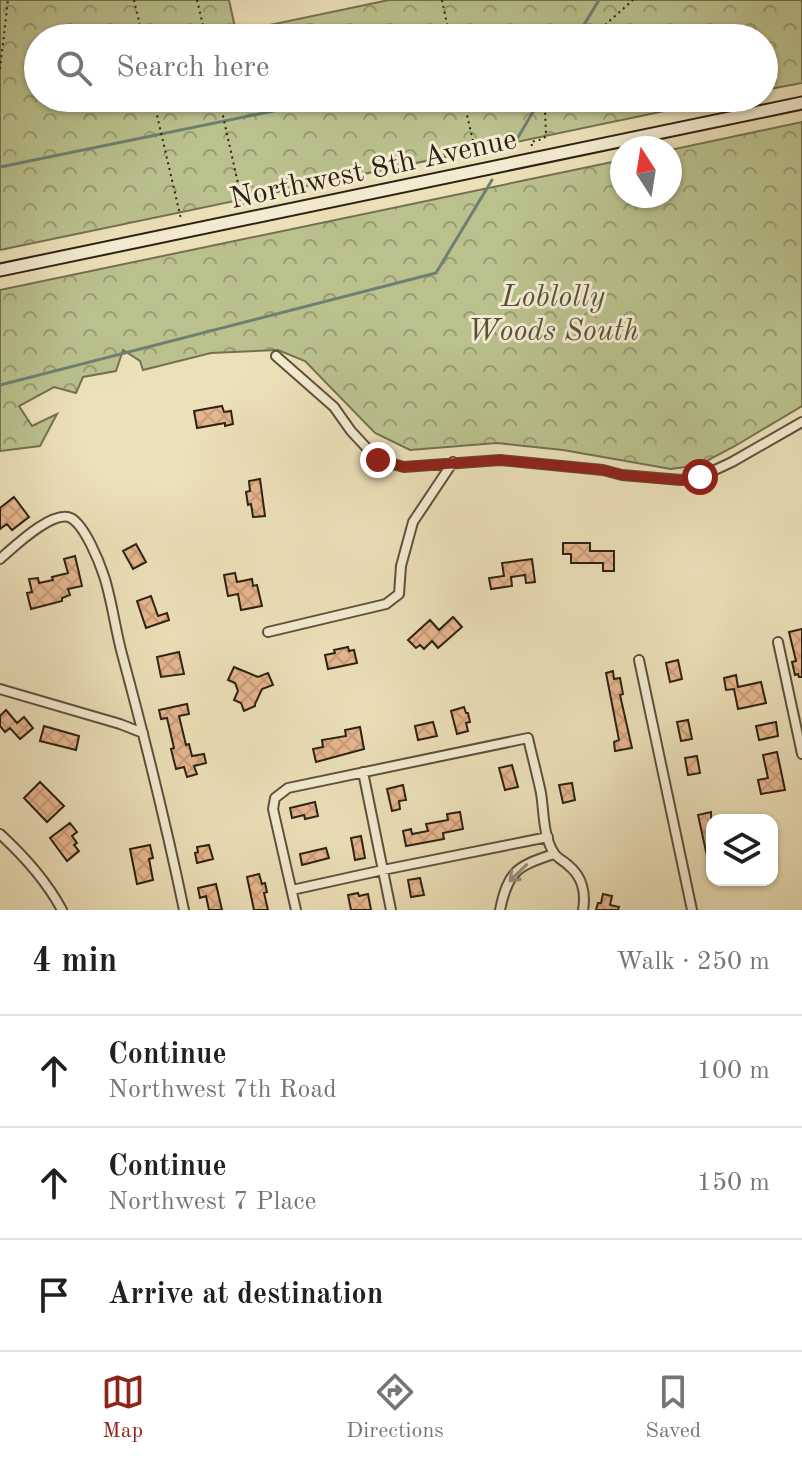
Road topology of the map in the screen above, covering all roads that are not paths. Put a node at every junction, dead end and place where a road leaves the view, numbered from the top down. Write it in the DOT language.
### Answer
graph roads {
  1 [pos="802,103"];
  2 [pos="778,108"];
  3 [pos="759,112"];
  4 [pos="0,270"];
  5 [pos="276,356"];
  6 [pos="802,422"];
  7 [pos="453,462"];
  8 [pos="0,559"];
  9 [pos="268,632"];
  10 [pos="778,642"];
  11 [pos="639,660"];
  12 [pos="0,689"];
  13 [pos="143,733"];
  14 [pos="802,754"];
  15 [pos="363,772"];
  16 [pos="0,834"];
  17 [pos="548,837"];
  18 [pos="554,854"];
  19 [pos="383,870"];
  20 [pos="292,890"];
  21 [pos="62,910"];
  22 [pos="184,910"];
  23 [pos="296,910"];
  24 [pos="391,910"];
  25 [pos="500,910"];
  26 [pos="583,910"];
  27 [pos="692,910"];
  1 -- 2 [label="street, Northwest 8th Avenue"];
  3 -- 4 [label="street, Northwest 8th Avenue"];
  5 -- 7 [label="street"];
  6 -- 7 [label="street"];
  7 -- 9 [label="street"];
  8 -- 13 [label="street"];
  10 -- 14 [label="street"];
  11 -- 27 [label="street"];
  12 -- 13 [label="street"];
  13 -- 22 [label="street"];
  15 -- 17 [label="street"];
  15 -- 19 [label="street"];
  15 -- 20 [label="street"];
  16 -- 21 [label="street"];
  17 -- 18 [label="street"];
  17 -- 19 [label="street"];
  18 -- 25 [label="street, one-way"];
  18 -- 26 [label="street"];
  19 -- 20 [label="street"];
  19 -- 24 [label="street"];
  20 -- 23 [label="street"];
}
